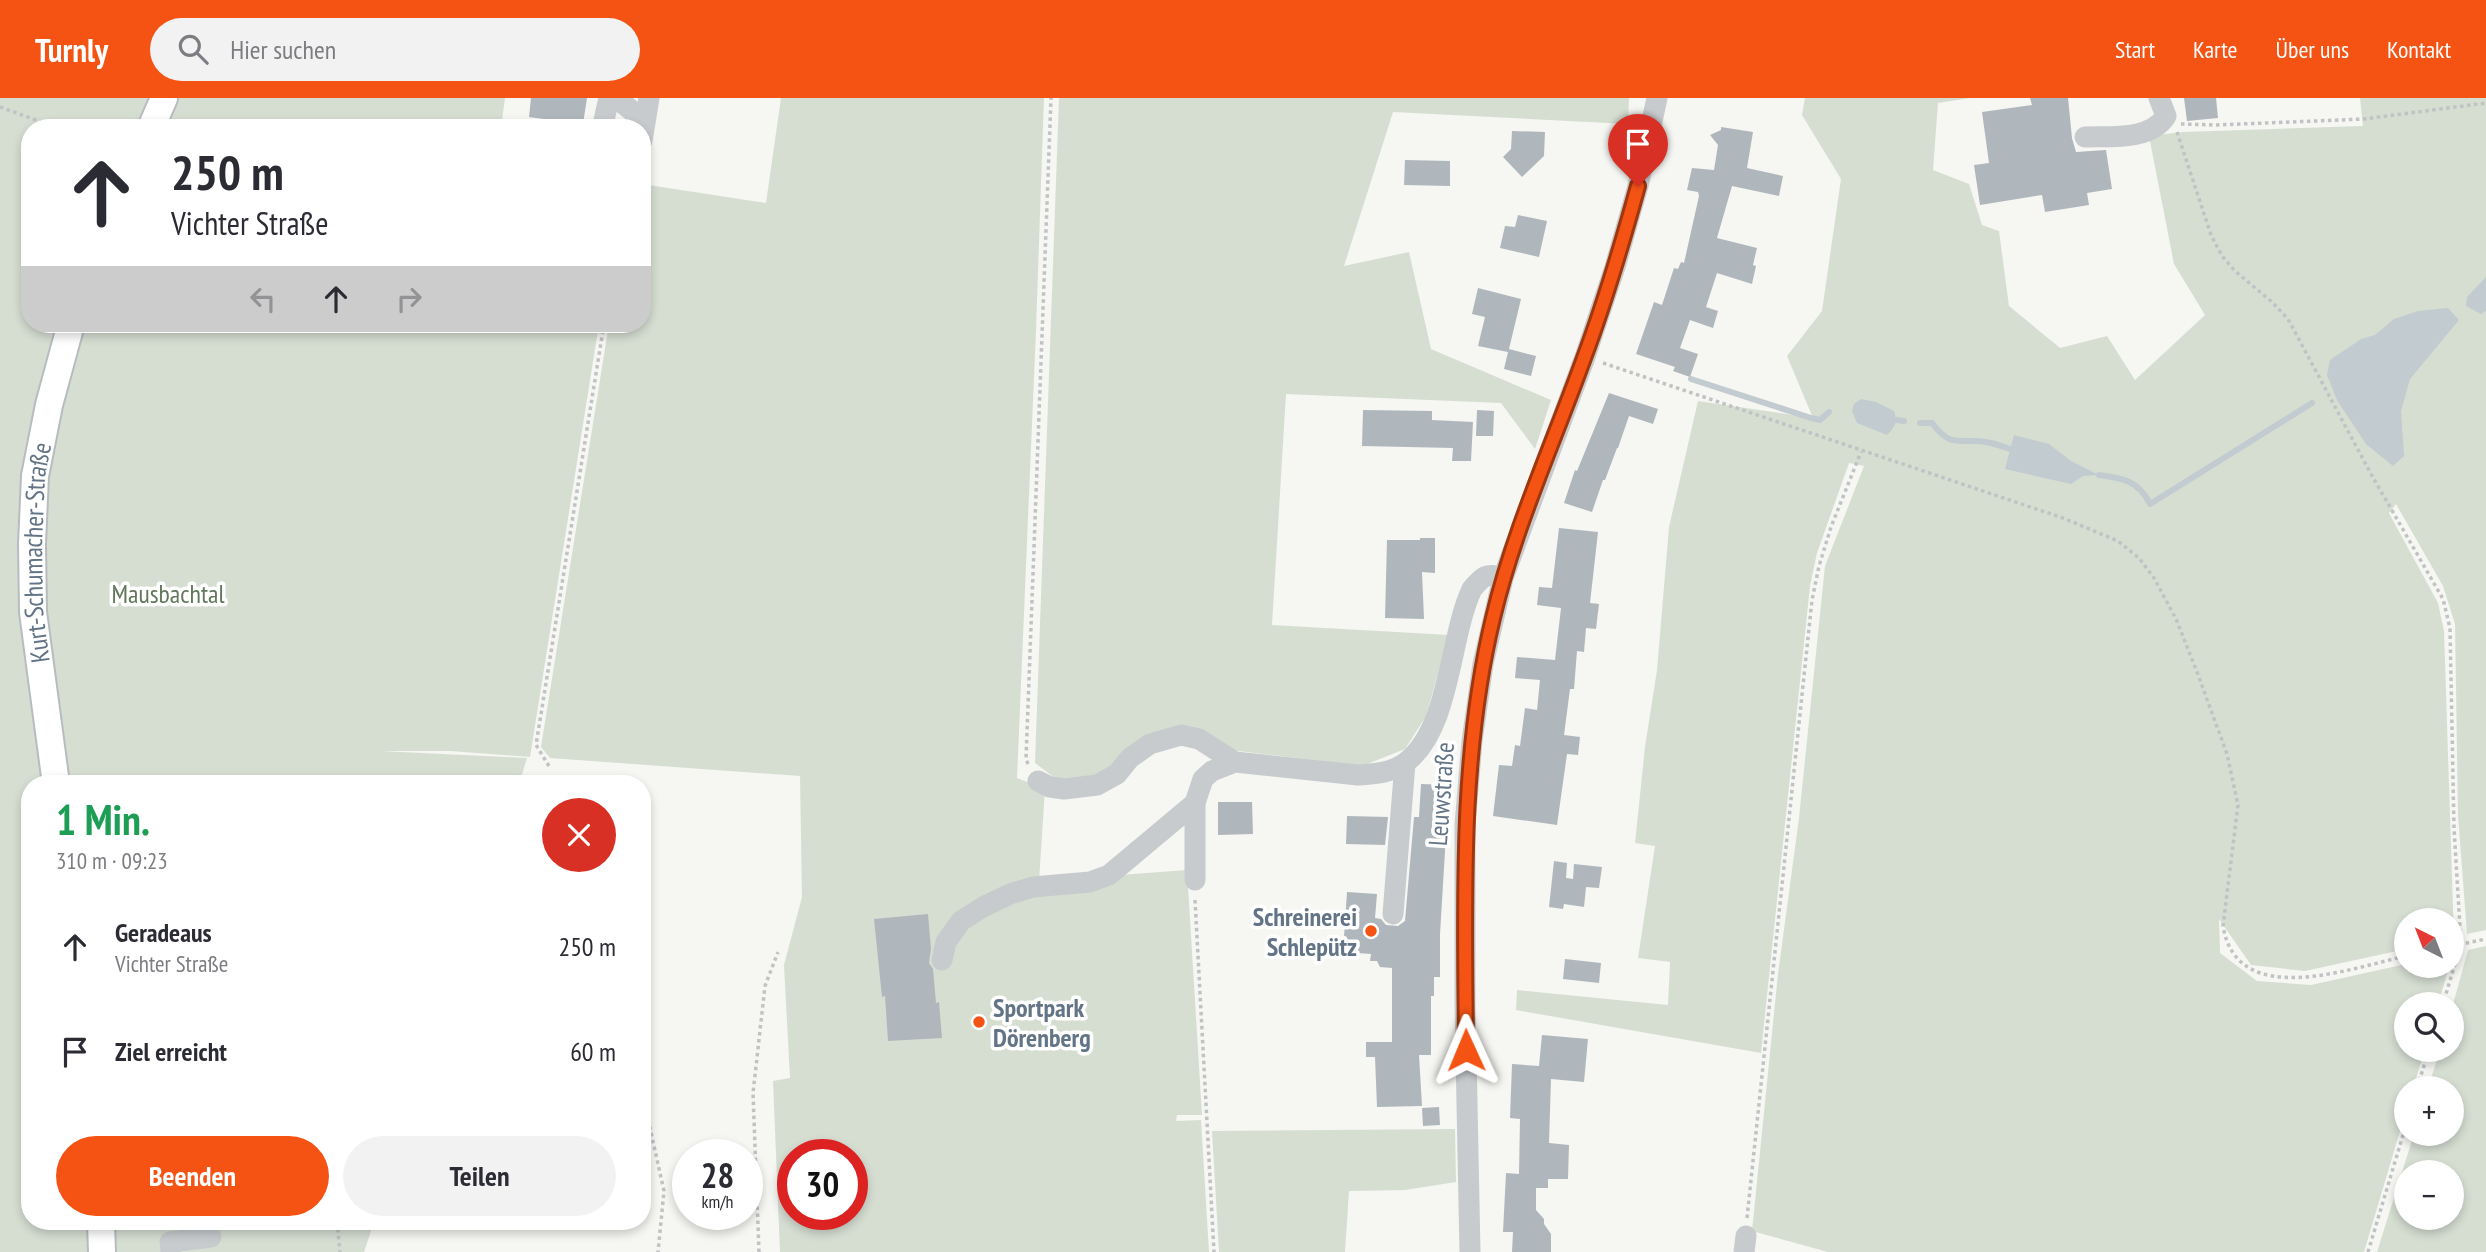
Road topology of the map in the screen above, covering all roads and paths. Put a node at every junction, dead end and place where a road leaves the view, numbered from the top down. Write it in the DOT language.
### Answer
graph roads {
  1 [pos="164,98"];
  2 [pos="609,98"];
  3 [pos="616,98"];
  4 [pos="649,98"];
  5 [pos="1051,98"];
  6 [pos="1657,98"];
  7 [pos="2486,103"];
  8 [pos="0,107"];
  9 [pos="2162,107"];
  10 [pos="33,119"];
  11 [pos="155,119"];
  12 [pos="604,119"];
  13 [pos="634,119"];
  14 [pos="646,119"];
  15 [pos="2085,137"];
  16 [pos="69,333"];
  17 [pos="603,333"];
  18 [pos="1585,357"];
  19 [pos="1861,452"];
  20 [pos="1503,578"];
  21 [pos="1235,762"];
  22 [pos="1405,763"];
  23 [pos="549,766"];
  24 [pos="55,775"];
  25 [pos="1038,781"];
  26 [pos="1195,803"];
  27 [pos="1195,880"];
  28 [pos="2459,908"];
  29 [pos="1393,914"];
  30 [pos="2486,939"];
  31 [pos="2464,943"];
  32 [pos="778,952"];
  33 [pos="2394,959"];
  34 [pos="942,960"];
  35 [pos="651,1132"];
  36 [pos="2400,1146"];
  37 [pos="101,1230"];
  38 [pos="338,1230"];
  39 [pos="211,1237"];
  40 [pos="1745,1244"];
  41 [pos="102,1252"];
  42 [pos="171,1252"];
  43 [pos="340,1252"];
  44 [pos="658,1252"];
  45 [pos="759,1252"];
  46 [pos="1214,1252"];
  47 [pos="1470,1252"];
  48 [pos="2368,1252"];
  1 -- 11 [label="main road"];
  2 -- 12 [label="street"];
  3 -- 13 [label="street"];
  4 -- 14 [label="street"];
  5 -- 25 [label="path"];
  6 -- 18 [label="street, Leuwstraße"];
  7 -- 28 [label="path"];
  8 -- 10 [label="path"];
  9 -- 15 [label="street"];
  16 -- 24 [label="main road, Kurt-Schumacher-Straße"];
  17 -- 23 [label="path"];
  18 -- 19 [label="path"];
  18 -- 20 [label="street, Leuwstraße"];
  19 -- 33 [label="path"];
  19 -- 40 [label="path"];
  20 -- 22 [label="street"];
  20 -- 47 [label="street, Leuwstraße"];
  21 -- 22 [label="street"];
  21 -- 25 [label="street"];
  21 -- 26 [label="street"];
  22 -- 29 [label="street"];
  26 -- 27 [label="street"];
  26 -- 34 [label="street"];
  27 -- 46 [label="path"];
  30 -- 31 [label="path"];
  32 -- 45 [label="path"];
  35 -- 44 [label="path"];
  36 -- 48 [label="path"];
  37 -- 41 [label="main road"];
  38 -- 43 [label="path"];
  39 -- 42 [label="street"];
}
